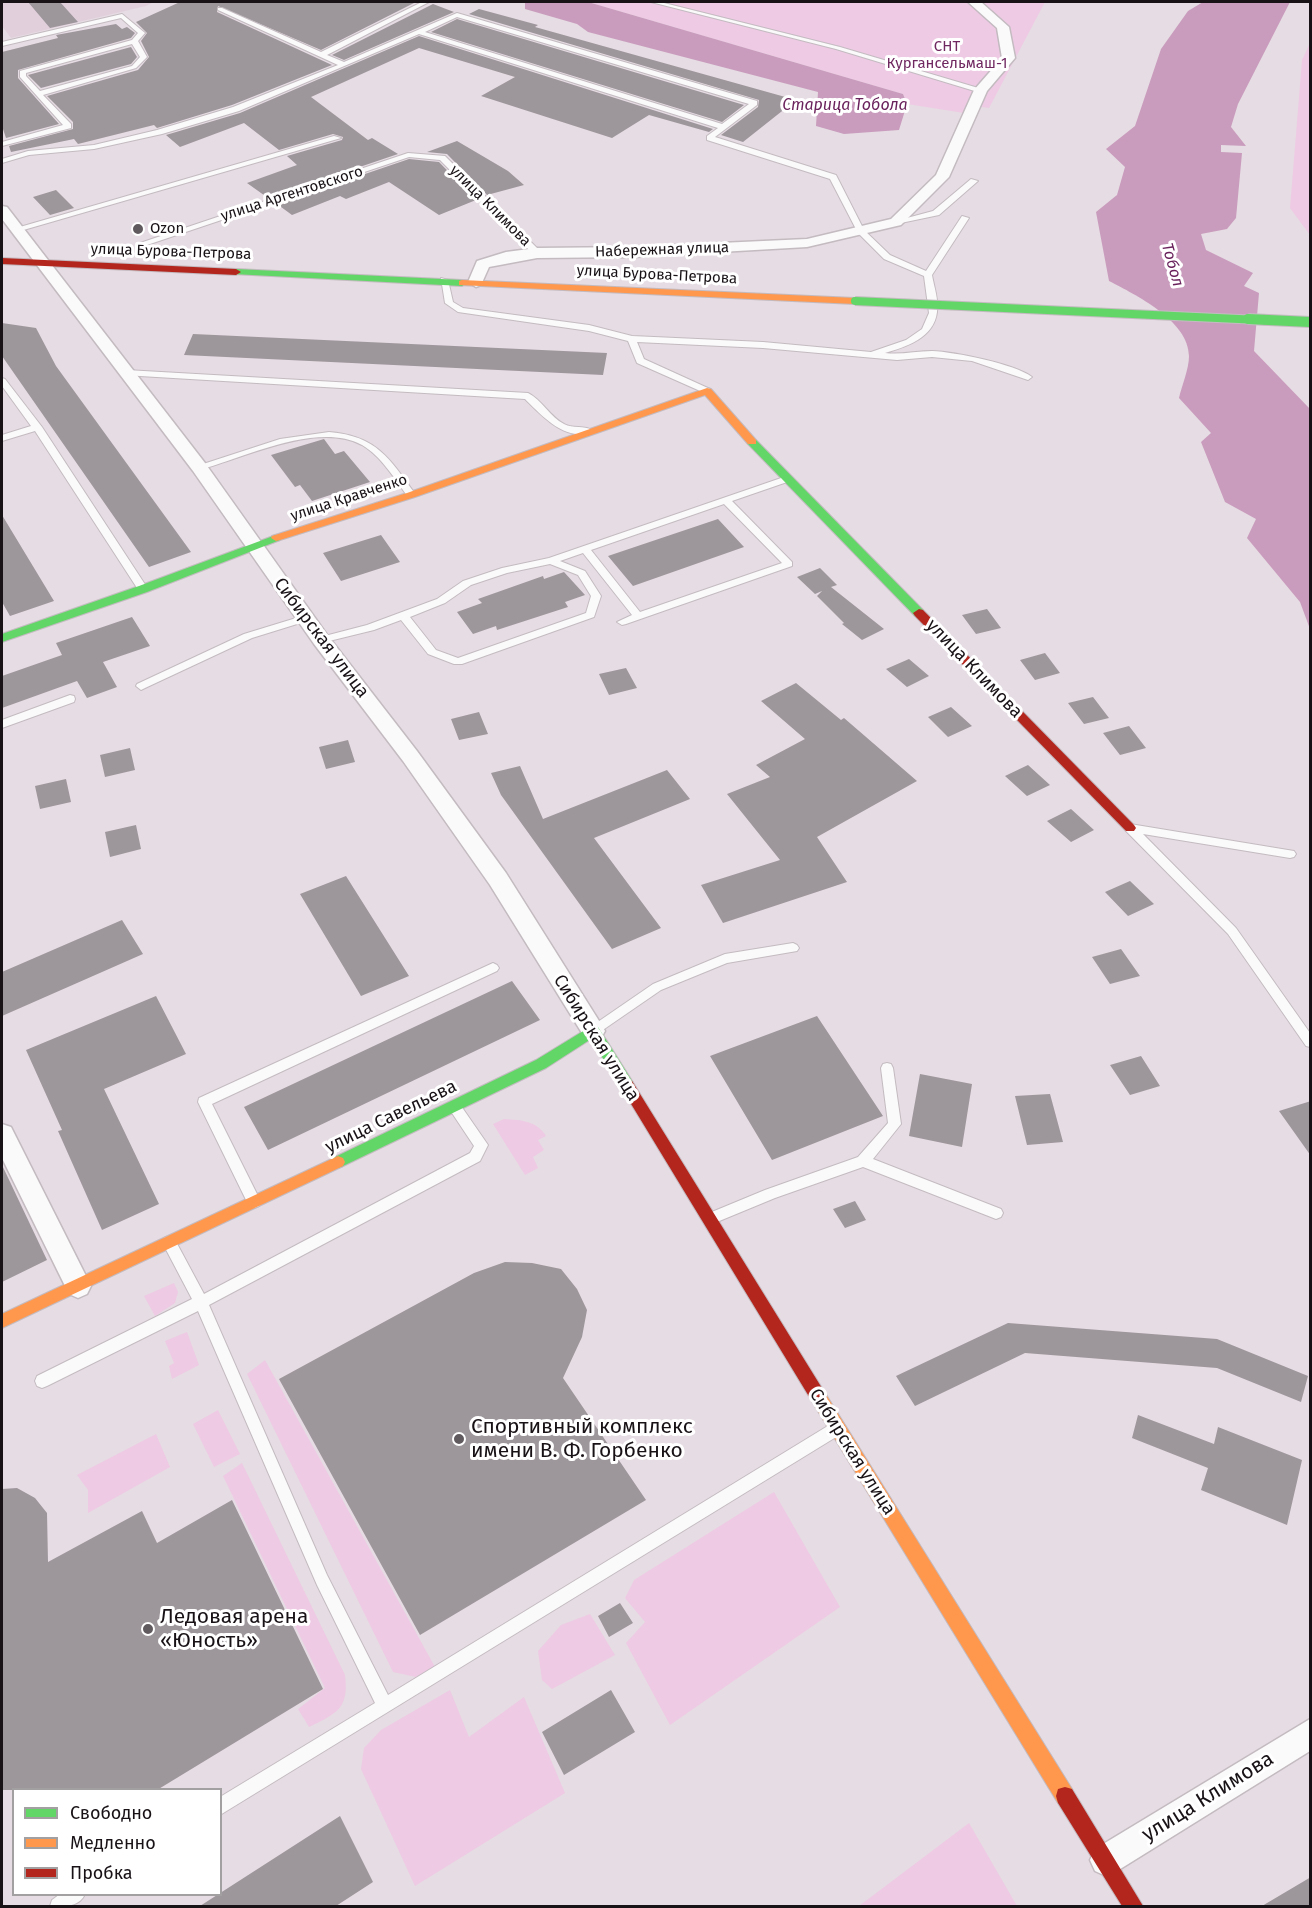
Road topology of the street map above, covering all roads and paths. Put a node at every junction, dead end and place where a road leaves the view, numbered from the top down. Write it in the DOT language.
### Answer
graph roads {
  1 [pos="426,2"];
  2 [pos="654,2"];
  3 [pos="974,2"];
  4 [pos="220,9"];
  5 [pos="418,32"];
  6 [pos="134,41"];
  7 [pos="2,44"];
  8 [pos="321,55"];
  9 [pos="344,65"];
  10 [pos="981,90"];
  11 [pos="38,94"];
  12 [pos="723,127"];
  13 [pos="338,138"];
  14 [pos="2,144"];
  15 [pos="442,158"];
  16 [pos="2,161"];
  17 [pos="974,181"];
  18 [pos="2,210"];
  19 [pos="964,218"];
  20 [pos="896,222"];
  21 [pos="17,229"];
  22 [pos="861,231"];
  23 [pos="144,243"];
  24 [pos="537,253"];
  25 [pos="2,261"];
  26 [pos="43,264"];
  27 [pos="928,275"];
  28 [pos="444,280"];
  29 [pos="476,282"];
  30 [pos="1311,322"];
  31 [pos="632,339"];
  32 [pos="870,355"];
  33 [pos="126,373"];
  34 [pos="1028,377"];
  35 [pos="2,381"];
  36 [pos="707,391"];
  37 [pos="37,427"];
  38 [pos="604,427"];
  39 [pos="2,438"];
  40 [pos="199,467"];
  41 [pos="787,479"];
  42 [pos="411,495"];
  43 [pos="725,500"];
  44 [pos="252,546"];
  45 [pos="585,549"];
  46 [pos="551,561"];
  47 [pos="143,589"];
  48 [pos="403,615"];
  49 [pos="638,616"];
  50 [pos="306,618"];
  51 [pos="622,622"];
  52 [pos="2,638"];
  53 [pos="321,640"];
  54 [pos="141,686"];
  55 [pos="70,699"];
  56 [pos="2,724"];
  57 [pos="1130,828"];
  58 [pos="1290,854"];
  59 [pos="793,948"];
  60 [pos="493,969"];
  61 [pos="593,1031"];
  62 [pos="1311,1042"];
  63 [pos="887,1068"];
  64 [pos="454,1107"];
  65 [pos="2,1134"];
  66 [pos="863,1161"];
  67 [pos="255,1203"];
  68 [pos="996,1212"];
  69 [pos="708,1220"];
  70 [pos="169,1242"];
  71 [pos="78,1286"];
  72 [pos="201,1302"];
  73 [pos="2,1321"];
  74 [pos="42,1381"];
  75 [pos="837,1428"];
  76 [pos="386,1705"];
  77 [pos="1311,1734"];
  78 [pos="222,1806"];
  79 [pos="1106,1860"];
  80 [pos="74,1896"];
  81 [pos="58,1906"];
  82 [pos="1133,1906"];
  1 -- 8 [label="lane"];
  2 -- 10 [label="lane"];
  3 -- 10 [label="street"];
  4 -- 8 [label="lane"];
  5 -- 9 [label="lane"];
  5 -- 12 [label="lane"];
  5 -- 12 [label="lane"];
  6 -- 7 [label="lane"];
  6 -- 11 [label="lane"];
  6 -- 11 [label="lane"];
  8 -- 9 [label="lane"];
  9 -- 16 [label="lane"];
  10 -- 20 [label="street"];
  11 -- 14 [label="lane"];
  12 -- 22 [label="lane"];
  13 -- 21 [label="lane"];
  15 -- 23 [label="lane, улица Аргентовского"];
  15 -- 24 [label="lane, улица Климова"];
  17 -- 20 [label="lane"];
  18 -- 21 [label="street, Сибирская улица"];
  19 -- 27 [label="lane"];
  20 -- 22 [label="street, Набережная улица"];
  21 -- 26 [label="street, Сибирская улица"];
  22 -- 24 [label="street, Набережная улица"];
  22 -- 27 [label="lane"];
  24 -- 29 [label="street, Набережная улица"];
  25 -- 26 [label="street, улица Бурова-Петрова"];
  26 -- 28 [label="street, улица Бурова-Петрова"];
  26 -- 33 [label="street, Сибирская улица"];
  27 -- 32 [label="lane"];
  28 -- 29 [label="street, улица Бурова-Петрова"];
  28 -- 31 [label="lane"];
  29 -- 30 [label="street, улица Бурова-Петрова, bridge"];
  31 -- 32 [label="lane"];
  31 -- 36 [label="lane"];
  32 -- 34 [label="lane"];
  33 -- 38 [label="lane"];
  33 -- 40 [label="street, Сибирская улица"];
  35 -- 37 [label="lane"];
  36 -- 38 [label="street, улица Кравченко"];
  36 -- 41 [label="street, улица Климова"];
  37 -- 39 [label="lane"];
  37 -- 47 [label="lane"];
  38 -- 42 [label="street, улица Кравченко"];
  40 -- 42 [label="lane"];
  40 -- 44 [label="street, Сибирская улица"];
  41 -- 43 [label="lane"];
  41 -- 57 [label="street, улица Климова"];
  42 -- 44 [label="street, улица Кравченко"];
  43 -- 45 [label="lane"];
  43 -- 49 [label="lane"];
  44 -- 47 [label="street, улица Кравченко"];
  44 -- 50 [label="street, Сибирская улица"];
  45 -- 46 [label="lane"];
  45 -- 49 [label="lane"];
  46 -- 48 [label="lane"];
  46 -- 48 [label="lane"];
  47 -- 52 [label="street, улица Кравченко"];
  48 -- 53 [label="lane"];
  49 -- 51 [label="lane"];
  50 -- 53 [label="street, Сибирская улица"];
  50 -- 54 [label="lane"];
  53 -- 61 [label="street, Сибирская улица"];
  55 -- 56 [label="lane"];
  57 -- 58 [label="lane"];
  57 -- 62 [label="lane"];
  59 -- 61 [label="lane, улица Савельева"];
  60 -- 67 [label="lane"];
  61 -- 64 [label="street, улица Савельева"];
  61 -- 69 [label="street, Сибирская улица"];
  63 -- 66 [label="lane"];
  64 -- 67 [label="street, улица Савельева"];
  64 -- 72 [label="lane"];
  65 -- 71 [label="street"];
  66 -- 68 [label="lane"];
  66 -- 69 [label="lane"];
  67 -- 70 [label="street, улица Савельева"];
  69 -- 75 [label="street, Сибирская улица"];
  70 -- 71 [label="street, улица Савельева"];
  70 -- 72 [label="lane"];
  71 -- 73 [label="street, улица Савельева"];
  72 -- 74 [label="lane"];
  72 -- 76 [label="lane"];
  75 -- 76 [label="lane"];
  75 -- 79 [label="street, Сибирская улица"];
  76 -- 78 [label="lane"];
  77 -- 79 [label="street, улица Климова"];
  79 -- 82 [label="street, Сибирская улица"];
  80 -- 81 [label="lane"];
}
